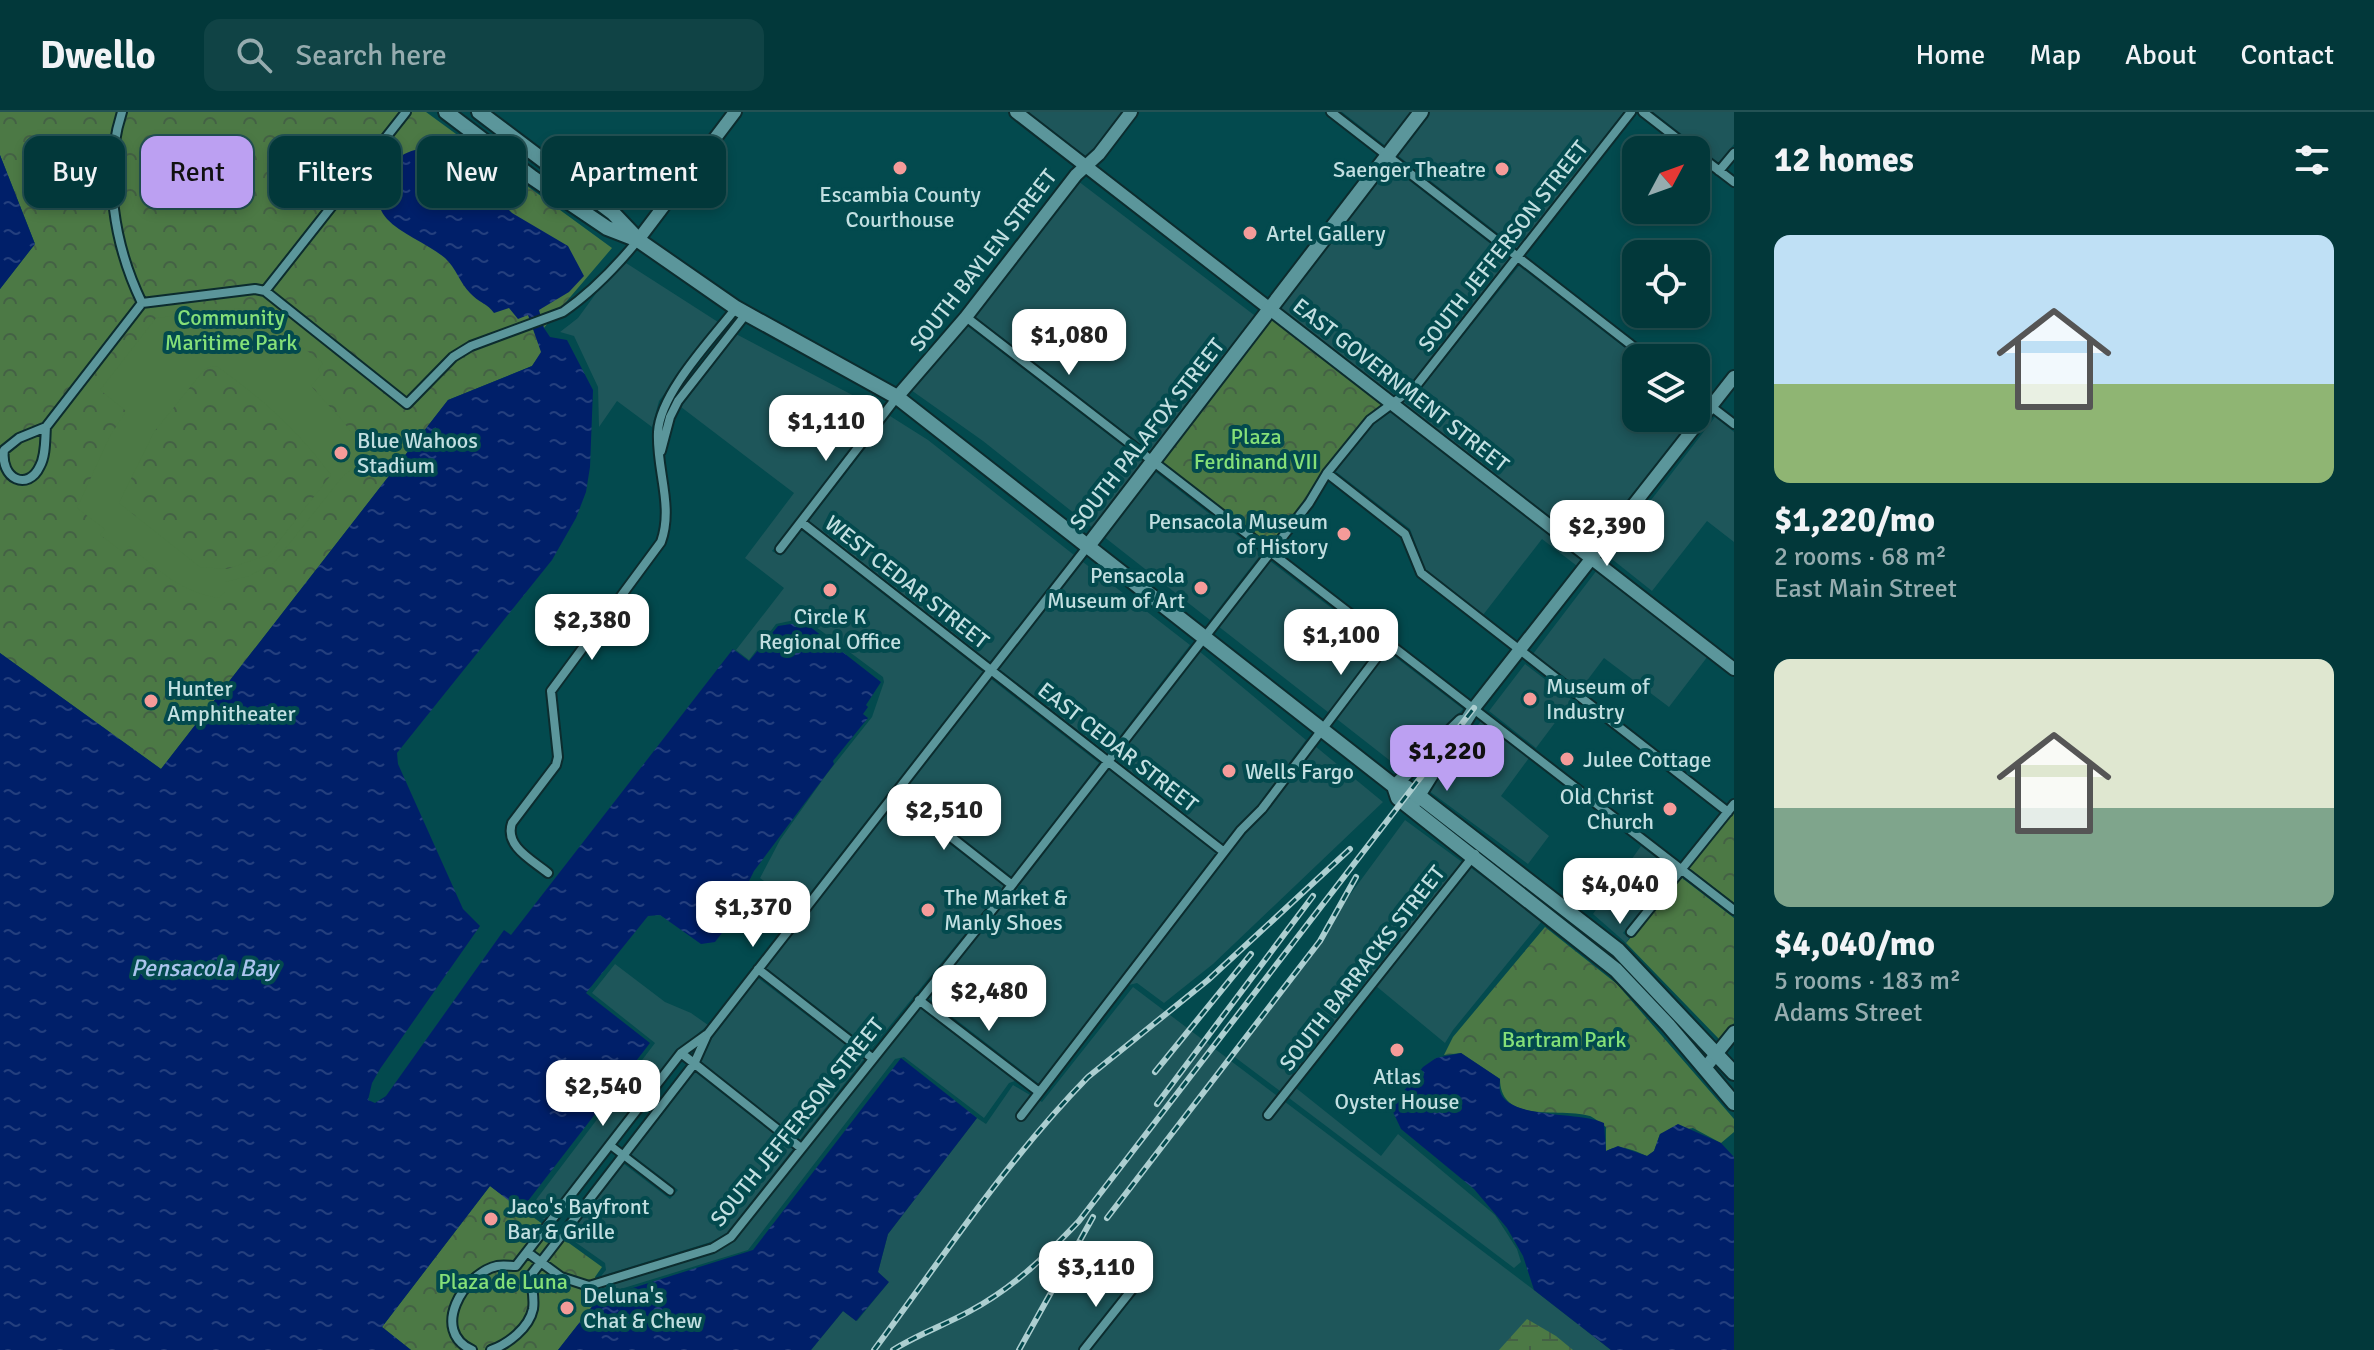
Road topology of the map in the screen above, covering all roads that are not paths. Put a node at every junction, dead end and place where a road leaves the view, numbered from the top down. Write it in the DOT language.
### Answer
graph roads {
  1 [pos="122,112"];
  2 [pos="406,112"];
  3 [pos="446,112"];
  4 [pos="479,112"];
  5 [pos="735,112"];
  6 [pos="1016,112"];
  7 [pos="1131,112"];
  8 [pos="1331,112"];
  9 [pos="1421,112"];
  10 [pos="1631,112"];
  11 [pos="1643,112"];
  12 [pos="1674,136"];
  13 [pos="1734,153"];
  14 [pos="1388,155"];
  15 [pos="1710,164"];
  16 [pos="1087,165"];
  17 [pos="1719,171"];
  18 [pos="1734,182"];
  19 [pos="638,240"];
  20 [pos="1518,257"];
  21 [pos="265,291"];
  22 [pos="142,303"];
  23 [pos="1272,310"];
  24 [pos="741,311"];
  25 [pos="966,317"];
  26 [pos="1630,344"];
  27 [pos="694,362"];
  28 [pos="702,369"];
  29 [pos="1734,377"];
  30 [pos="677,385"];
  31 [pos="685,391"];
  32 [pos="897,397"];
  33 [pos="663,404"];
  34 [pos="1392,404"];
  35 [pos="1711,406"];
  36 [pos="674,410"];
  37 [pos="1734,424"];
  38 [pos="46,427"];
  39 [pos="660,450"];
  40 [pos="1153,461"];
  41 [pos="1327,473"];
  42 [pos="801,522"];
  43 [pos="1088,546"];
  44 [pos="780,549"];
  45 [pos="1269,553"];
  46 [pos="1592,557"];
  47 [pos="1203,637"];
  48 [pos="1387,644"];
  49 [pos="1518,651"];
  50 [pos="1734,669"];
  51 [pos="991,670"];
  52 [pos="1474,708"];
  53 [pos="1321,730"];
  54 [pos="1107,761"];
  55 [pos="1394,786"];
  56 [pos="895,793"];
  57 [pos="1415,802"];
  58 [pos="1731,808"];
  59 [pos="1483,844"];
  60 [pos="1224,852"];
  61 [pos="1473,857"];
  62 [pos="1682,870"];
  63 [pos="548,873"];
  64 [pos="1012,885"];
  65 [pos="1734,910"];
  66 [pos="1631,932"];
  67 [pos="758,969"];
  68 [pos="919,1000"];
  69 [pos="1734,1032"];
  70 [pos="707,1035"];
  71 [pos="681,1053"];
  72 [pos="1717,1054"];
  73 [pos="872,1058"];
  74 [pos="694,1064"];
  75 [pos="1705,1068"];
  76 [pos="1734,1073"];
  77 [pos="1039,1092"];
  78 [pos="1734,1103"];
  79 [pos="1268,1115"];
  80 [pos="1021,1116"];
  81 [pos="610,1145"];
  82 [pos="801,1148"];
  83 [pos="623,1156"];
  84 [pos="670,1191"];
  85 [pos="527,1252"];
  86 [pos="541,1262"];
  87 [pos="1134,1287"];
  88 [pos="472,1350"];
  89 [pos="491,1350"];
  90 [pos="1084,1350"];
  1 -- 22 [label="street"];
  2 -- 21 [label="street"];
  3 -- 19 [label="main road"];
  4 -- 19 [label="main road"];
  5 -- 19 [label="street"];
  6 -- 16 [label="street, EAST GOVERNMENT STREET"];
  7 -- 16 [label="street, SOUTH BAYLEN STREET"];
  8 -- 14 [label="street"];
  9 -- 14 [label="main road, SOUTH PALAFOX STREET"];
  10 -- 20 [label="street, SOUTH JEFFERSON STREET"];
  11 -- 12 [label="street"];
  13 -- 17 [label="street"];
  14 -- 20 [label="street"];
  14 -- 23 [label="main road, SOUTH PALAFOX STREET"];
  15 -- 17 [label="street"];
  16 -- 23 [label="street, EAST GOVERNMENT STREET"];
  16 -- 25 [label="street, SOUTH BAYLEN STREET"];
  17 -- 18 [label="street"];
  19 -- 21 [label="street"];
  19 -- 24 [label="main road"];
  20 -- 26 [label="street"];
  20 -- 34 [label="street, SOUTH JEFFERSON STREET"];
  21 -- 22 [label="street"];
  22 -- 38 [label="street"];
  23 -- 34 [label="street, EAST GOVERNMENT STREET"];
  23 -- 40 [label="main road, SOUTH PALAFOX STREET"];
  24 -- 27 [label="street"];
  24 -- 28 [label="street"];
  24 -- 32 [label="main road"];
  25 -- 32 [label="street, SOUTH BAYLEN STREET"];
  25 -- 40 [label="street"];
  27 -- 28 [label="street"];
  27 -- 30 [label="street"];
  28 -- 31 [label="street"];
  29 -- 35 [label="street"];
  30 -- 31 [label="street"];
  30 -- 33 [label="street"];
  31 -- 36 [label="street"];
  32 -- 42 [label="street, SOUTH BAYLEN STREET"];
  32 -- 43 [label="main road"];
  33 -- 36 [label="street"];
  33 -- 39 [label="street"];
  34 -- 41 [label="street, SOUTH JEFFERSON STREET"];
  34 -- 46 [label="street, EAST GOVERNMENT STREET"];
  35 -- 37 [label="street"];
  35 -- 46 [label="street"];
  36 -- 39 [label="street"];
  38 -- 38 [label="street"];
  39 -- 63 [label="street"];
  40 -- 43 [label="main road, SOUTH PALAFOX STREET"];
  40 -- 45 [label="street"];
  41 -- 45 [label="street, SOUTH JEFFERSON STREET"];
  41 -- 49 [label="street"];
  42 -- 44 [label="street, SOUTH BAYLEN STREET"];
  42 -- 51 [label="street, WEST CEDAR STREET"];
  43 -- 47 [label="main road"];
  43 -- 51 [label="street, SOUTH PALAFOX STREET"];
  45 -- 47 [label="street, SOUTH JEFFERSON STREET"];
  45 -- 48 [label="street"];
  46 -- 49 [label="street"];
  46 -- 50 [label="street, EAST GOVERNMENT STREET"];
  47 -- 53 [label="main road"];
  47 -- 54 [label="street, SOUTH JEFFERSON STREET"];
  48 -- 52 [label="street"];
  48 -- 53 [label="street"];
  49 -- 52 [label="street"];
  49 -- 58 [label="street"];
  51 -- 54 [label="street, EAST CEDAR STREET"];
  51 -- 56 [label="street, SOUTH PALAFOX STREET"];
  52 -- 55 [label="street"];
  52 -- 57 [label="street"];
  52 -- 62 [label="street"];
  53 -- 55 [label="main road"];
  53 -- 60 [label="street"];
  54 -- 60 [label="street, EAST CEDAR STREET"];
  54 -- 64 [label="street, SOUTH JEFFERSON STREET"];
  55 -- 57 [label="main road"];
  56 -- 64 [label="street"];
  56 -- 67 [label="street, SOUTH PALAFOX STREET"];
  57 -- 59 [label="main road"];
  57 -- 61 [label="main road"];
  58 -- 62 [label="street"];
  59 -- 61 [label="street, SOUTH BARRACKS STREET"];
  59 -- 72 [label="main road"];
  60 -- 77 [label="street"];
  61 -- 75 [label="main road"];
  61 -- 79 [label="street, SOUTH BARRACKS STREET"];
  62 -- 65 [label="street"];
  62 -- 66 [label="street"];
  64 -- 68 [label="street, SOUTH JEFFERSON STREET"];
  67 -- 70 [label="street, SOUTH PALAFOX STREET"];
  67 -- 73 [label="street"];
  68 -- 73 [label="street, SOUTH JEFFERSON STREET"];
  68 -- 77 [label="street"];
  69 -- 72 [label="street"];
  70 -- 71 [label="street, SOUTH PALAFOX STREET"];
  70 -- 74 [label="street, SOUTH PALAFOX STREET"];
  71 -- 74 [label="street"];
  71 -- 81 [label="street, SOUTH PALAFOX STREET"];
  72 -- 75 [label="street"];
  72 -- 76 [label="main road"];
  73 -- 82 [label="street, SOUTH JEFFERSON STREET"];
  74 -- 82 [label="street"];
  74 -- 83 [label="street, SOUTH PALAFOX STREET"];
  75 -- 78 [label="main road"];
  77 -- 80 [label="street"];
  81 -- 83 [label="street"];
  81 -- 85 [label="street, SOUTH PALAFOX STREET"];
  82 -- 86 [label="street, SOUTH JEFFERSON STREET"];
  83 -- 84 [label="street"];
  83 -- 86 [label="street, SOUTH PALAFOX STREET"];
  85 -- 86 [label="street, SOUTH JEFFERSON STREET"];
  85 -- 88 [label="street, SOUTH PALAFOX STREET"];
  86 -- 89 [label="street, SOUTH PALAFOX STREET"];
  87 -- 90 [label="street"];
}
